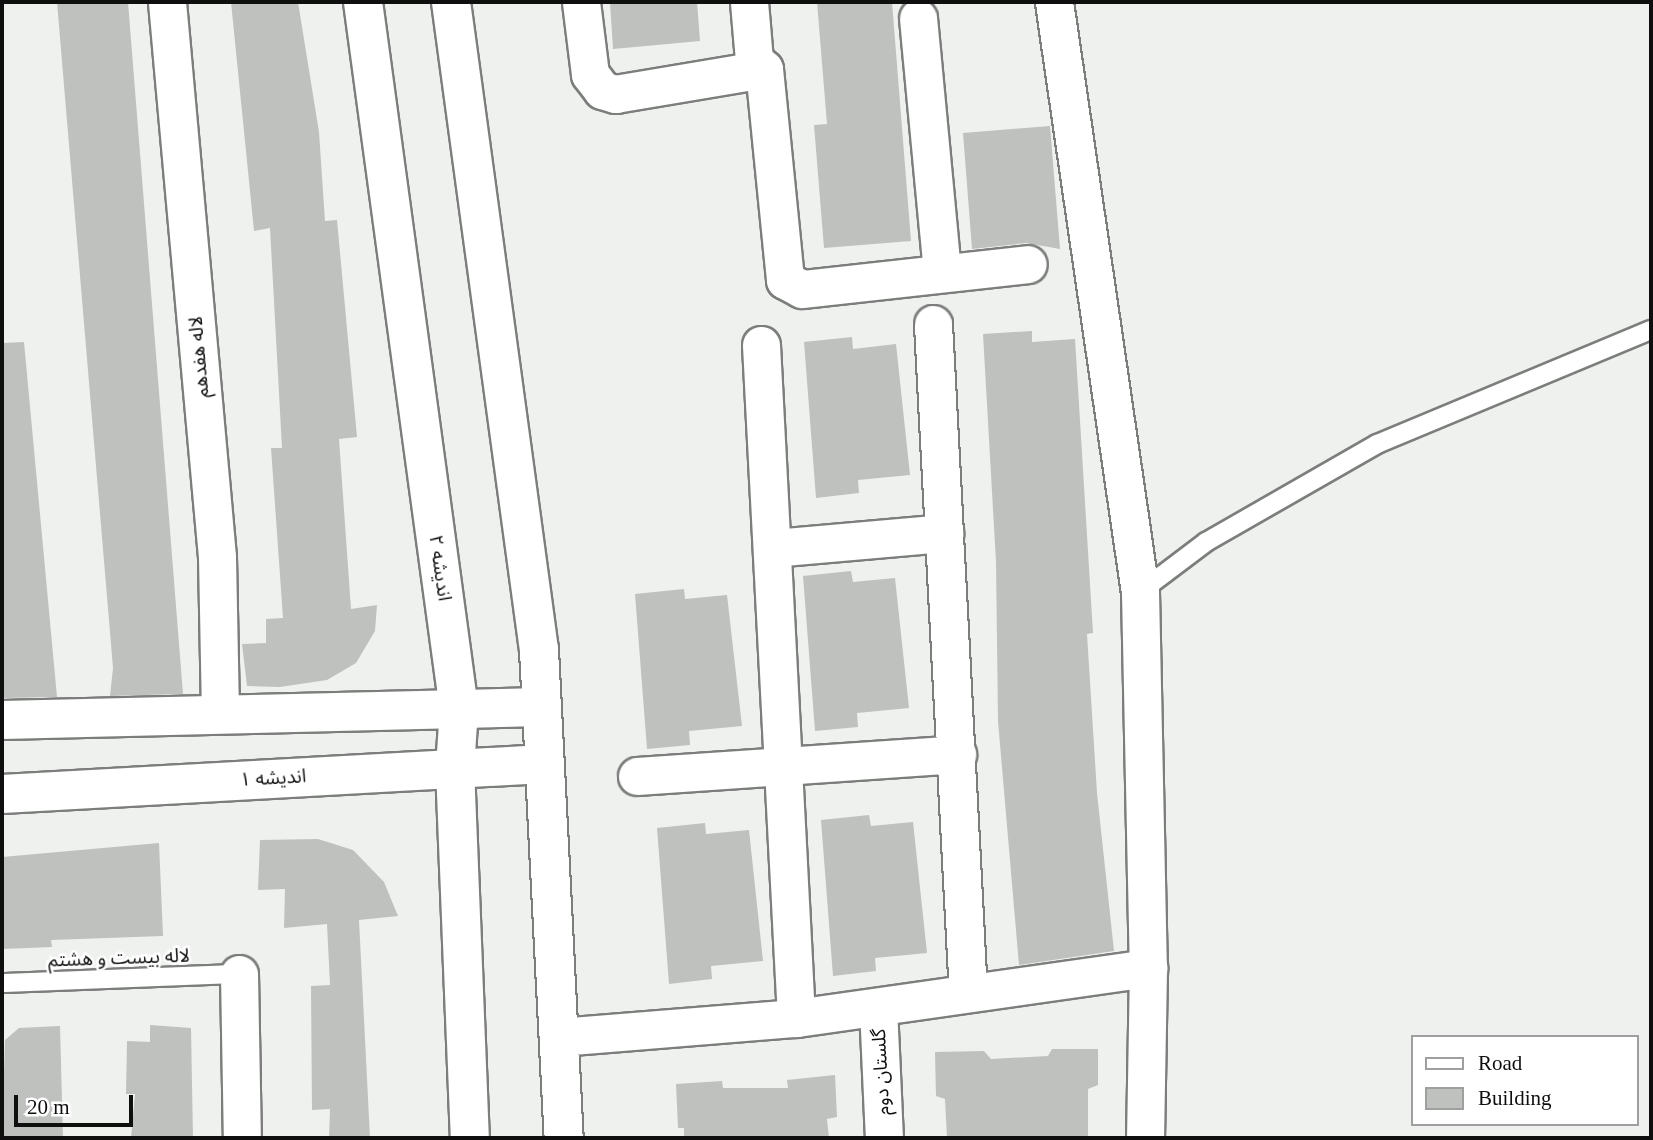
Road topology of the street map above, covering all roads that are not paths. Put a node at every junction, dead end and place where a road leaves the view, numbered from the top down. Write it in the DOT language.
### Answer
graph roads {
  1 [pos="167,2"];
  2 [pos="363,2"];
  3 [pos="451,2"];
  4 [pos="582,2"];
  5 [pos="749,2"];
  6 [pos="1054,2"];
  7 [pos="918,18"];
  8 [pos="764,69"];
  9 [pos="1028,264"];
  10 [pos="942,274"];
  11 [pos="933,324"];
  12 [pos="1651,330"];
  13 [pos="761,345"];
  14 [pos="944,533"];
  15 [pos="773,548"];
  16 [pos="1140,592"];
  17 [pos="541,707"];
  18 [pos="459,709"];
  19 [pos="220,713"];
  20 [pos="2,720"];
  21 [pos="957,754"];
  22 [pos="544,764"];
  23 [pos="782,767"];
  24 [pos="455,768"];
  25 [pos="637,776"];
  26 [pos="2,793"];
  27 [pos="1148,968"];
  28 [pos="239,974"];
  29 [pos="2,983"];
  30 [pos="968,993"];
  31 [pos="878,1007"];
  32 [pos="796,1018"];
  33 [pos="559,1037"];
  34 [pos="242,1138"];
  35 [pos="470,1138"];
  36 [pos="564,1138"];
  37 [pos="884,1138"];
  38 [pos="1145,1138"];
  1 -- 19 [label="street, لاله هفدهم"];
  2 -- 18 [label="street, اندیشه ۲"];
  3 -- 17 [label="street"];
  4 -- 8 [label="street"];
  5 -- 8 [label="street"];
  6 -- 16 [label="street"];
  7 -- 10 [label="street"];
  8 -- 10 [label="street"];
  9 -- 10 [label="street"];
  11 -- 14 [label="street"];
  12 -- 16 [label="lane"];
  13 -- 15 [label="street"];
  14 -- 15 [label="street"];
  14 -- 21 [label="street"];
  15 -- 23 [label="street"];
  16 -- 27 [label="street"];
  17 -- 18 [label="street"];
  17 -- 22 [label="street"];
  18 -- 19 [label="street"];
  18 -- 24 [label="street, اندیشه ۲"];
  19 -- 20 [label="street"];
  21 -- 23 [label="street"];
  21 -- 30 [label="street"];
  22 -- 24 [label="street, اندیشه ۱"];
  22 -- 33 [label="street"];
  23 -- 25 [label="street"];
  23 -- 32 [label="street"];
  24 -- 26 [label="street, اندیشه ۱"];
  24 -- 35 [label="street, اندیشه ۲"];
  27 -- 30 [label="street"];
  27 -- 38 [label="street"];
  28 -- 29 [label="lane, لاله بیست و هشتم"];
  28 -- 34 [label="street"];
  30 -- 31 [label="street"];
  31 -- 32 [label="street"];
  31 -- 37 [label="street, گلستان دوم"];
  32 -- 33 [label="street"];
  33 -- 36 [label="street"];
}
